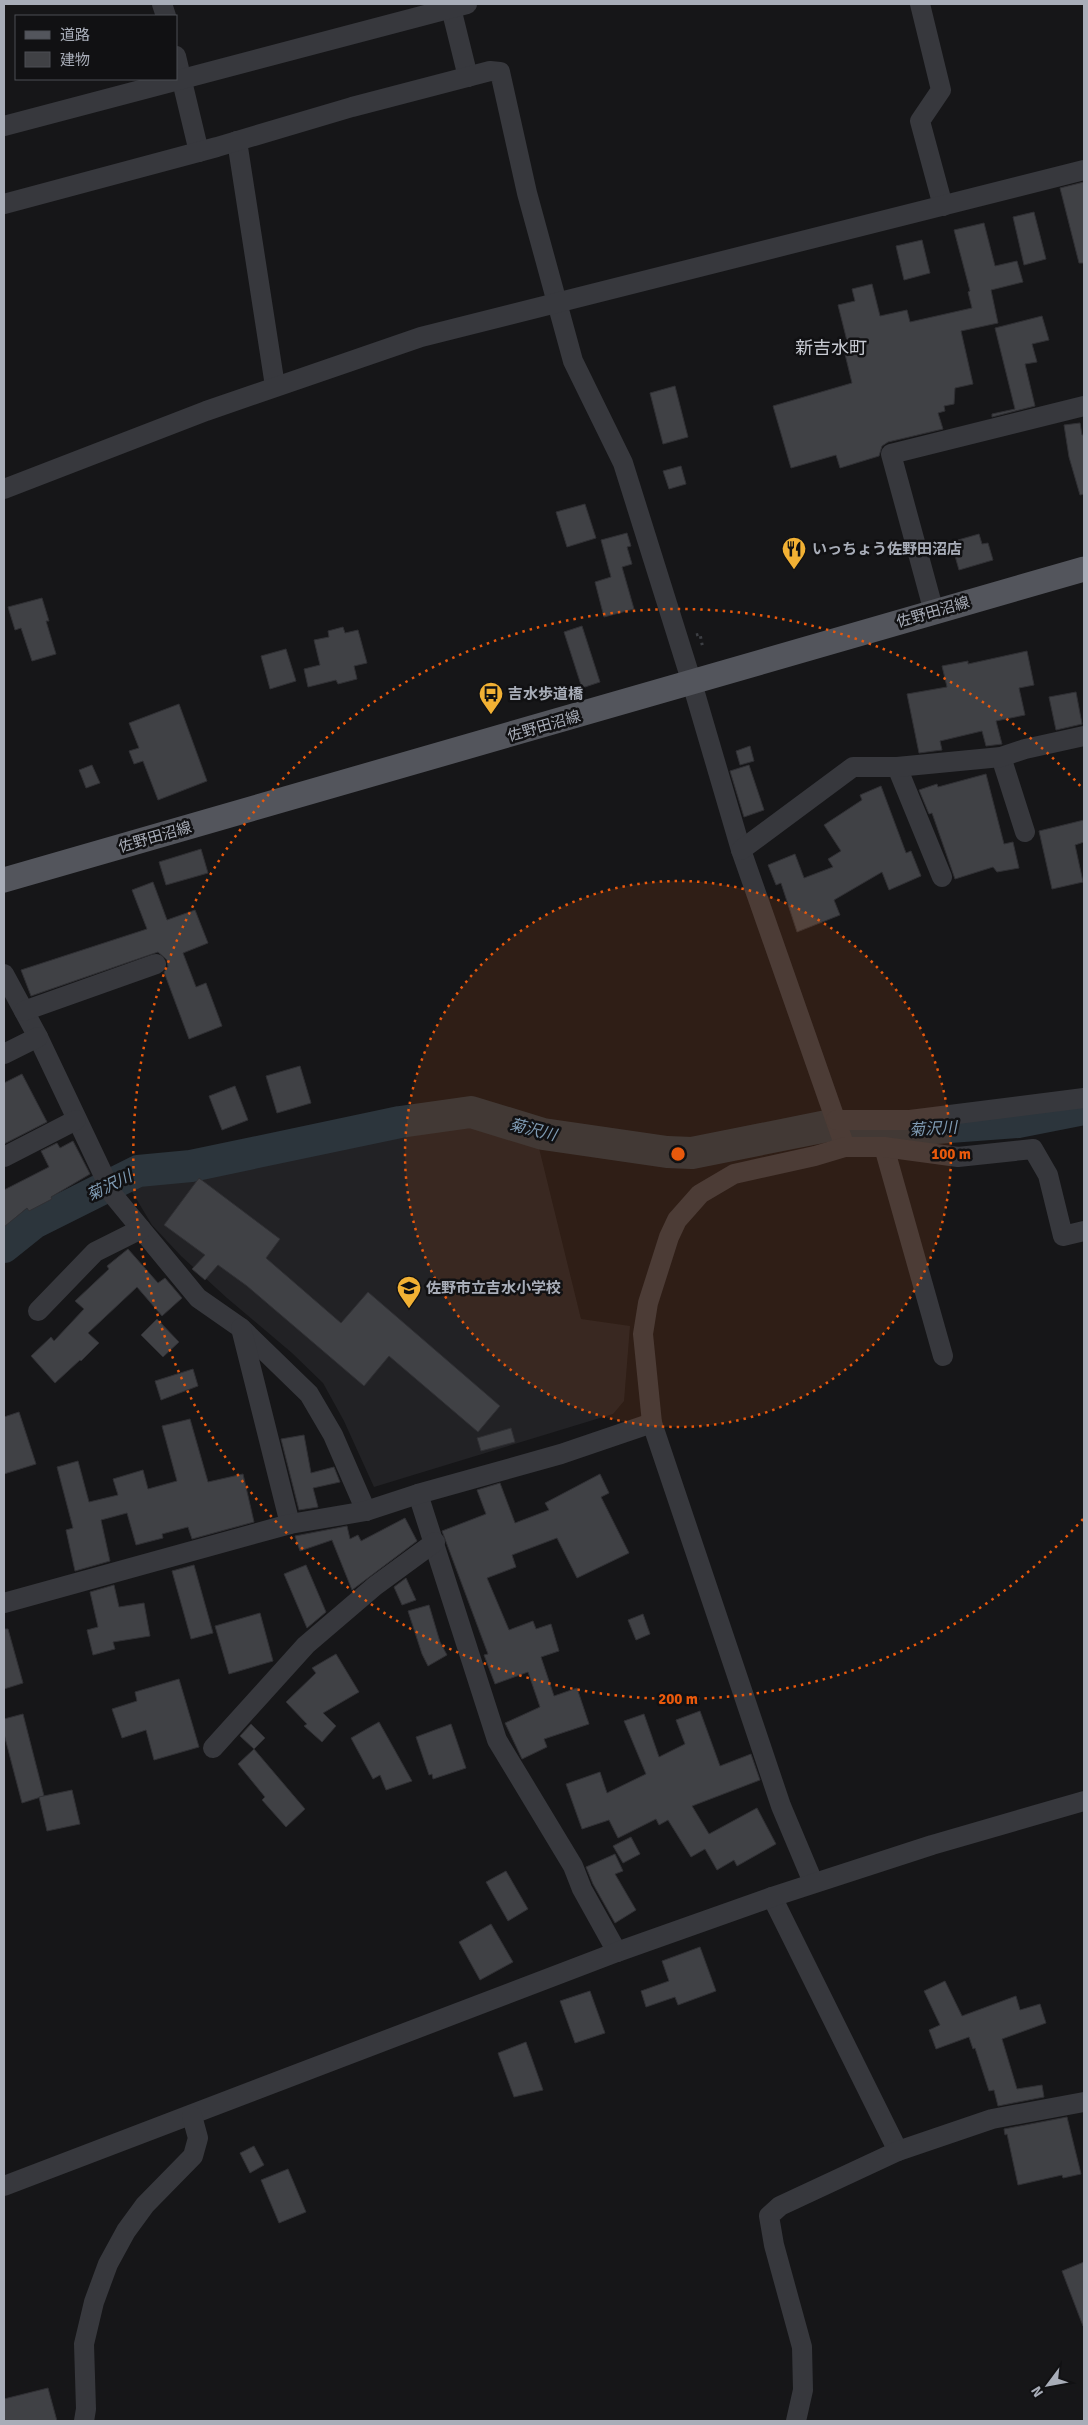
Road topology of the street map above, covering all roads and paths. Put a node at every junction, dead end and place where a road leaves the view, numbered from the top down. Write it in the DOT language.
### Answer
graph roads {
  1 [pos="920,4"];
  2 [pos="456,5"];
  3 [pos="178,63"];
  4 [pos="468,77"];
  5 [pos="182,78"];
  6 [pos="178,79"];
  7 [pos="175,80"];
  8 [pos="4,126"];
  9 [pos="237,141"];
  10 [pos="200,152"];
  11 [pos="1084,170"];
  12 [pos="4,204"];
  13 [pos="943,206"];
  14 [pos="556,304"];
  15 [pos="275,386"];
  16 [pos="1084,406"];
  17 [pos="4,489"];
  18 [pos="1084,569"];
  19 [pos="934,612"];
  20 [pos="692,683"];
  21 [pos="1084,736"];
  22 [pos="1000,757"];
  23 [pos="897,767"];
  24 [pos="1025,832"];
  25 [pos="741,850"];
  26 [pos="942,877"];
  27 [pos="4,880"];
  28 [pos="156,964"];
  29 [pos="4,974"];
  30 [pos="24,1011"];
  31 [pos="38,1038"];
  32 [pos="4,1054"];
  33 [pos="1084,1098"];
  34 [pos="76,1120"];
  35 [pos="836,1120"];
  36 [pos="845,1146"];
  37 [pos="884,1147"];
  38 [pos="4,1157"];
  39 [pos="141,1229"];
  40 [pos="1084,1231"];
  41 [pos="38,1311"];
  42 [pos="241,1328"];
  43 [pos="943,1356"];
  44 [pos="652,1423"];
  45 [pos="418,1494"];
  46 [pos="366,1511"];
  47 [pos="290,1524"];
  48 [pos="435,1542"];
  49 [pos="4,1603"];
  50 [pos="213,1748"];
  51 [pos="1084,1801"];
  52 [pos="813,1882"];
  53 [pos="772,1896"];
  54 [pos="617,1952"];
  55 [pos="1084,2102"];
  56 [pos="192,2116"];
  57 [pos="898,2151"];
  58 [pos="4,2186"];
  59 [pos="84,2421"];
  60 [pos="796,2421"];
  1 -- 13 [label="street"];
  2 -- 4 [label="street"];
  2 -- 5 [label="street"];
  3 -- 5 [label="street"];
  4 -- 9 [label="street"];
  4 -- 14 [label="street"];
  5 -- 6 [label="street"];
  5 -- 10 [label="street"];
  7 -- 8 [label="street"];
  9 -- 10 [label="street"];
  9 -- 15 [label="street"];
  10 -- 12 [label="street"];
  11 -- 13 [label="street"];
  13 -- 14 [label="street"];
  14 -- 15 [label="street"];
  14 -- 20 [label="street"];
  15 -- 17 [label="street"];
  16 -- 19 [label="street"];
  18 -- 19 [label="main road, 佐野田沼線"];
  19 -- 20 [label="main road, 佐野田沼線"];
  20 -- 25 [label="street"];
  20 -- 27 [label="main road, 佐野田沼線"];
  21 -- 22 [label="street"];
  22 -- 23 [label="street"];
  22 -- 24 [label="street"];
  23 -- 25 [label="street"];
  23 -- 26 [label="street"];
  25 -- 35 [label="street"];
  28 -- 30 [label="street"];
  29 -- 30 [label="street"];
  30 -- 31 [label="street"];
  31 -- 32 [label="street"];
  31 -- 34 [label="street"];
  33 -- 35 [label="street"];
  34 -- 38 [label="street"];
  34 -- 39 [label="street"];
  35 -- 36 [label="street"];
  36 -- 37 [label="street"];
  36 -- 44 [label="street"];
  37 -- 40 [label="street"];
  37 -- 43 [label="street"];
  39 -- 41 [label="street"];
  39 -- 42 [label="street"];
  42 -- 46 [label="street"];
  42 -- 47 [label="street"];
  44 -- 45 [label="street"];
  44 -- 52 [label="street"];
  45 -- 46 [label="street"];
  45 -- 48 [label="street"];
  46 -- 47 [label="street"];
  47 -- 49 [label="street"];
  48 -- 50 [label="street"];
  48 -- 54 [label="street"];
  51 -- 52 [label="street"];
  52 -- 53 [label="street"];
  53 -- 54 [label="street"];
  53 -- 57 [label="street"];
  54 -- 56 [label="street"];
  55 -- 57 [label="street"];
  56 -- 58 [label="street"];
  56 -- 59 [label="street"];
  57 -- 60 [label="street"];
}
